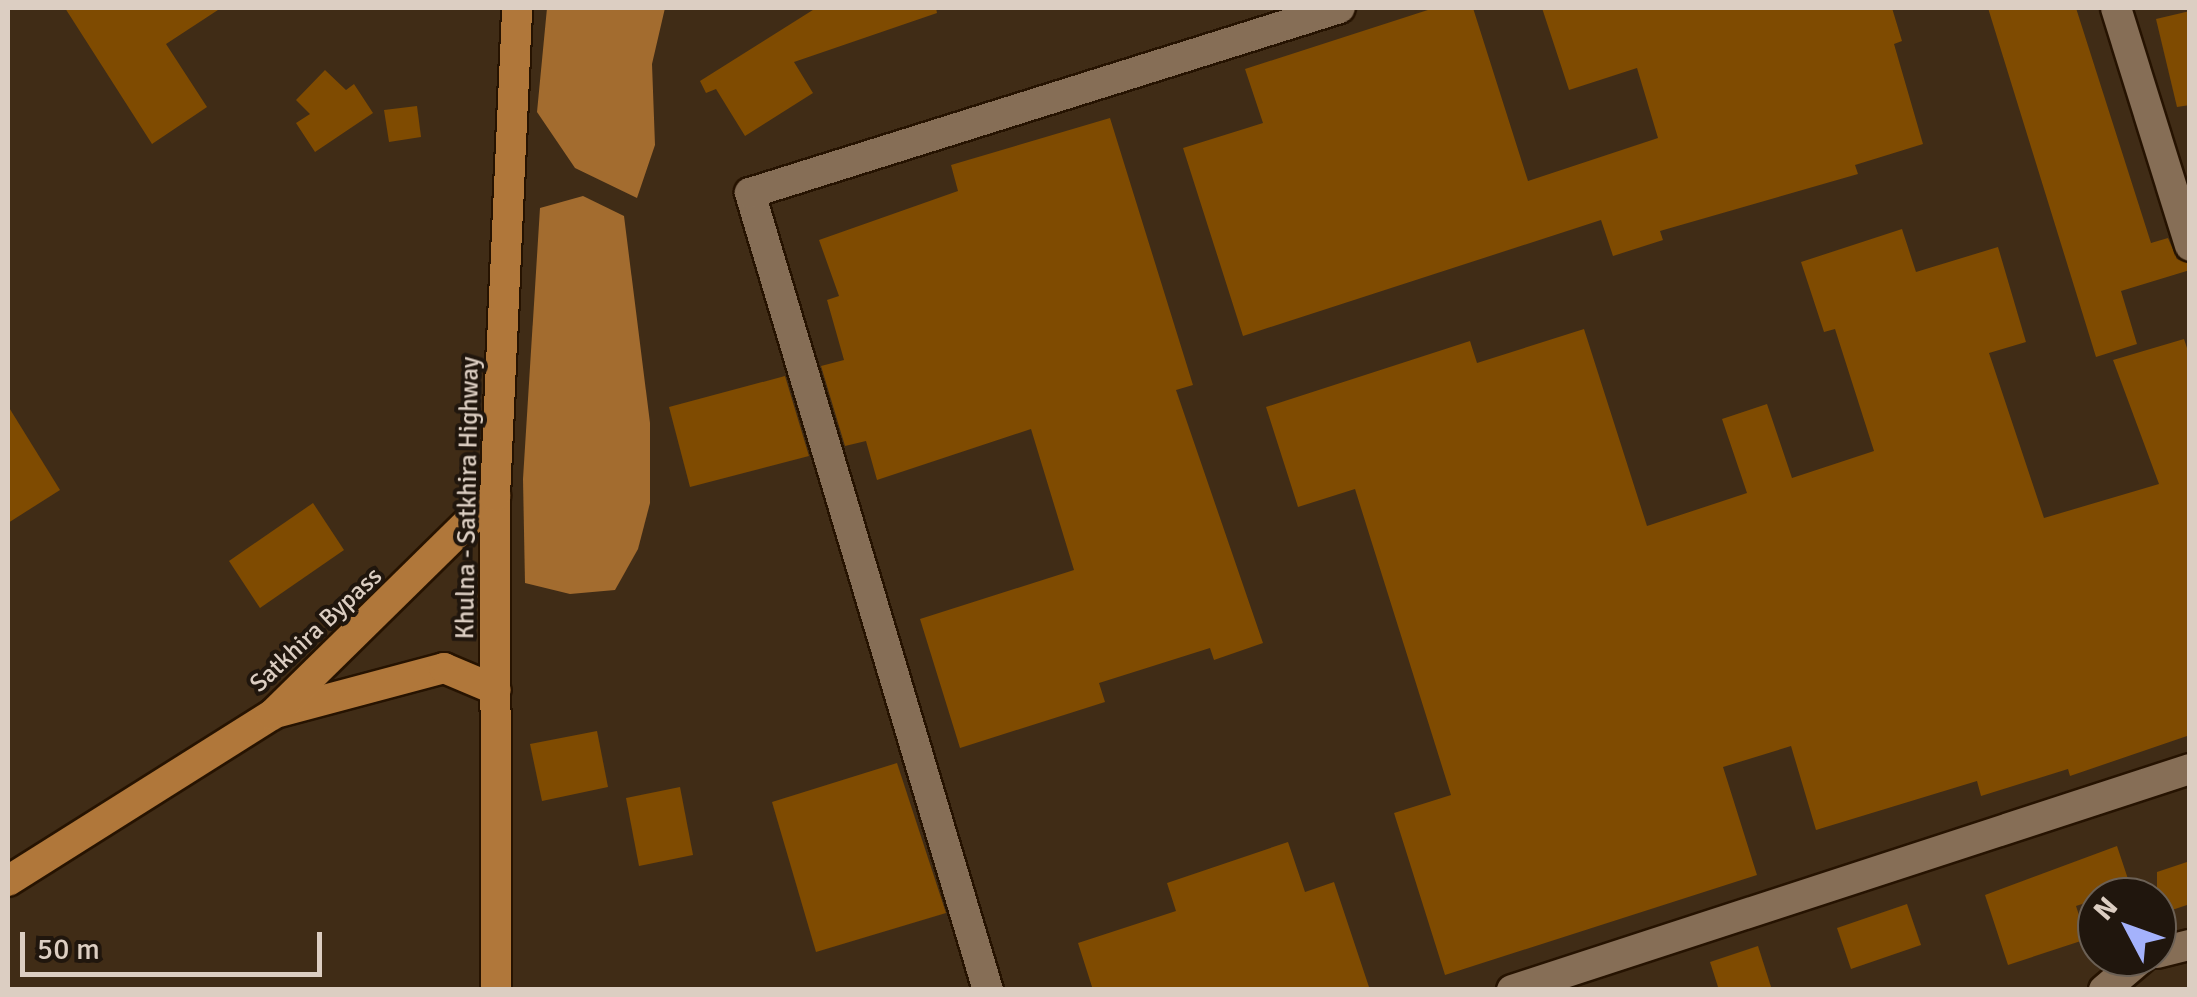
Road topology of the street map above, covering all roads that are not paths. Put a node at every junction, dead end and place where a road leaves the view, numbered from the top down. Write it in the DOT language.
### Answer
graph roads {
  1 [pos="517,8"];
  2 [pos="1340,8"];
  3 [pos="2116,8"];
  4 [pos="2190,246"];
  5 [pos="495,496"];
  6 [pos="496,690"];
  7 [pos="272,715"];
  8 [pos="2190,769"];
  9 [pos="8,881"];
  10 [pos="496,990"];
  11 [pos="988,990"];
  12 [pos="1512,990"];
  1 -- 5 [label="highway, Khulna - Satkhira Highway"];
  2 -- 11 [label="street"];
  3 -- 4 [label="street"];
  5 -- 6 [label="highway, Khulna - Satkhira Highway"];
  5 -- 7 [label="highway, Satkhira Bypass"];
  6 -- 7 [label="highway"];
  6 -- 10 [label="highway, Khulna - Satkhira Highway"];
  7 -- 9 [label="highway, Satkhira Bypass"];
  8 -- 12 [label="street"];
}
